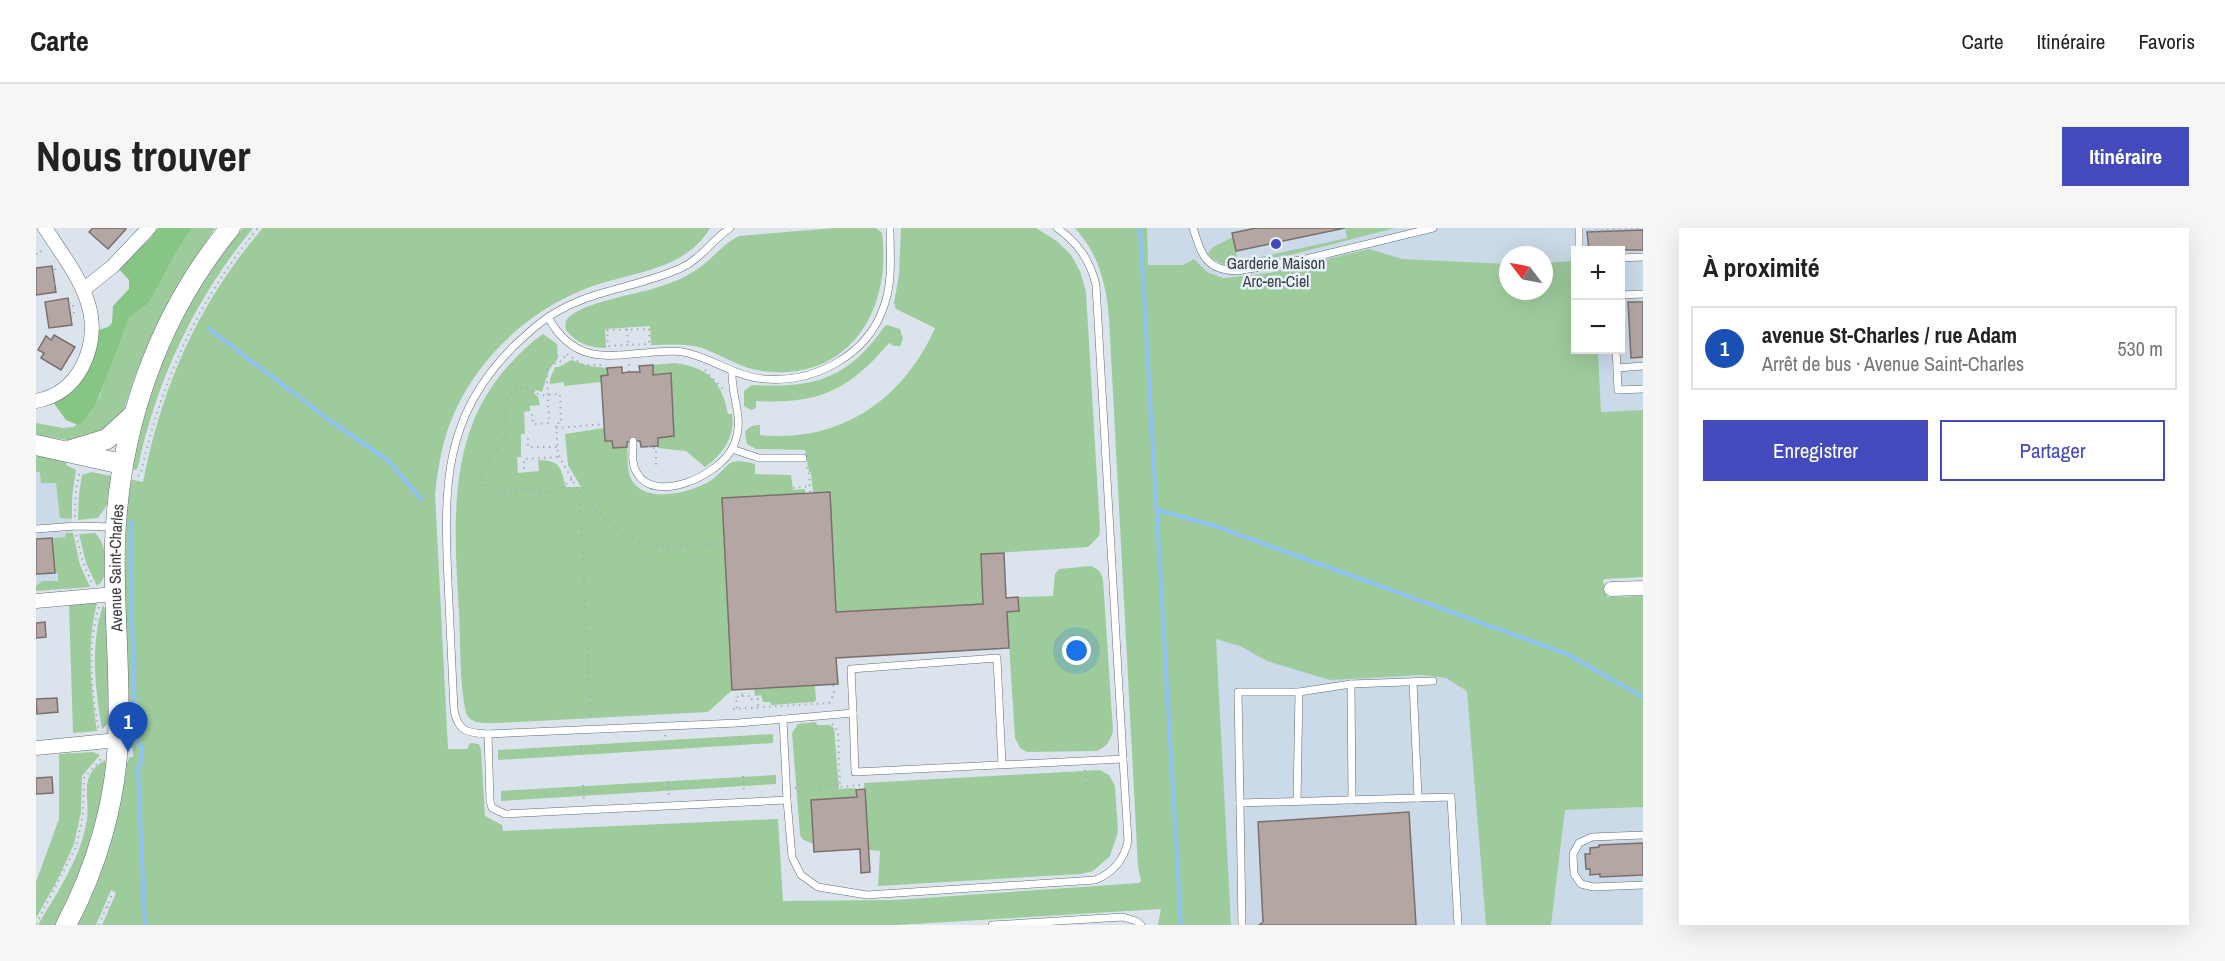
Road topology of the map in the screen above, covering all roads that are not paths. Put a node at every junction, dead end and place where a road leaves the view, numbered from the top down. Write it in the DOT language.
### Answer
graph roads {
  1 [pos="45,228"];
  2 [pos="149,228"];
  3 [pos="230,228"];
  4 [pos="890,228"];
  5 [pos="1057,228"];
  6 [pos="1192,228"];
  7 [pos="1433,228"];
  8 [pos="727,229"];
  9 [pos="1582,229"];
  10 [pos="1580,246"];
  11 [pos="1643,257"];
  12 [pos="1625,258"];
  13 [pos="83,290"];
  14 [pos="1643,294"];
  15 [pos="1625,295"];
  16 [pos="548,317"];
  17 [pos="1616,354"];
  18 [pos="1643,366"];
  19 [pos="1617,368"];
  20 [pos="732,371"];
  21 [pos="1643,389"];
  22 [pos="36,401"];
  23 [pos="133,416"];
  24 [pos="633,441"];
  25 [pos="36,445"];
  26 [pos="732,450"];
  27 [pos="65,452"];
  28 [pos="803,458"];
  29 [pos="128,470"];
  30 [pos="116,527"];
  31 [pos="36,529"];
  32 [pos="1643,588"];
  33 [pos="1611,589"];
  34 [pos="107,599"];
  35 [pos="36,601"];
  36 [pos="1433,681"];
  37 [pos="1413,682"];
  38 [pos="1351,684"];
  39 [pos="1299,692"];
  40 [pos="852,713"];
  41 [pos="783,718"];
  42 [pos="488,734"];
  43 [pos="118,740"];
  44 [pos="36,748"];
  45 [pos="1123,759"];
  46 [pos="1002,764"];
  47 [pos="1418,798"];
  48 [pos="787,800"];
  49 [pos="1352,800"];
  50 [pos="1297,801"];
  51 [pos="1240,803"];
  52 [pos="1643,835"];
  53 [pos="1643,885"];
  54 [pos="66,925"];
  55 [pos="992,925"];
  56 [pos="1141,925"];
  57 [pos="1242,925"];
  58 [pos="1458,925"];
  1 -- 13 [label="street"];
  2 -- 13 [label="street"];
  3 -- 23 [label="street, Avenue Saint-Charles"];
  4 -- 20 [label="lane"];
  5 -- 45 [label="lane"];
  6 -- 7 [label="lane"];
  8 -- 16 [label="lane"];
  9 -- 10 [label="lane"];
  11 -- 12 [label="lane"];
  13 -- 22 [label="street"];
  14 -- 15 [label="lane"];
  16 -- 20 [label="lane"];
  16 -- 42 [label="lane"];
  17 -- 19 [label="lane"];
  18 -- 19 [label="lane"];
  19 -- 21 [label="lane"];
  20 -- 26 [label="lane"];
  23 -- 27 [label="street"];
  23 -- 29 [label="street, Avenue Saint-Charles"];
  24 -- 26 [label="lane"];
  25 -- 27 [label="street"];
  26 -- 28 [label="lane"];
  27 -- 29 [label="street"];
  29 -- 30 [label="street, Avenue Saint-Charles"];
  30 -- 31 [label="lane"];
  30 -- 34 [label="street, Avenue Saint-Charles"];
  32 -- 33 [label="street"];
  34 -- 35 [label="street"];
  34 -- 43 [label="street, Avenue Saint-Charles"];
  36 -- 37 [label="lane"];
  37 -- 38 [label="lane"];
  37 -- 47 [label="lane"];
  38 -- 39 [label="lane"];
  38 -- 49 [label="lane"];
  39 -- 50 [label="lane"];
  39 -- 51 [label="lane"];
  40 -- 41 [label="lane"];
  40 -- 46 [label="lane"];
  40 -- 46 [label="lane"];
  41 -- 42 [label="lane"];
  41 -- 48 [label="lane"];
  42 -- 48 [label="lane"];
  43 -- 44 [label="street"];
  43 -- 54 [label="street, Avenue Saint-Charles"];
  45 -- 46 [label="lane"];
  45 -- 48 [label="lane"];
  47 -- 49 [label="lane"];
  47 -- 58 [label="lane"];
  49 -- 50 [label="lane"];
  50 -- 51 [label="lane"];
  51 -- 57 [label="lane"];
  52 -- 53 [label="lane"];
  55 -- 56 [label="lane"];
}
